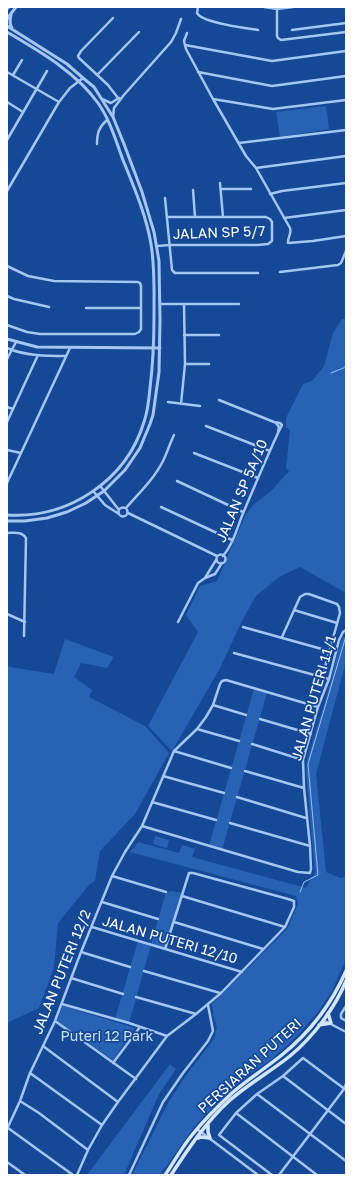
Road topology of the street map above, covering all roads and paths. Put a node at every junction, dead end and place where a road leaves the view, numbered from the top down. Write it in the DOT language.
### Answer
graph roads {
  1 [pos="16,7"];
  2 [pos="198,7"];
  3 [pos="264,7"];
  4 [pos="293,7"];
  5 [pos="277,9"];
  6 [pos="11,15"];
  7 [pos="113,18"];
  8 [pos="7,19"];
  9 [pos="181,19"];
  10 [pos="346,23"];
  11 [pos="7,26"];
  12 [pos="13,30"];
  13 [pos="258,30"];
  14 [pos="292,30"];
  15 [pos="139,32"];
  16 [pos="346,32"];
  17 [pos="8,33"];
  18 [pos="186,33"];
  19 [pos="184,45"];
  20 [pos="346,51"];
  21 [pos="22,60"];
  22 [pos="47,71"];
  23 [pos="7,72"];
  24 [pos="198,72"];
  25 [pos="13,75"];
  26 [pos="97,75"];
  27 [pos="346,76"];
  28 [pos="83,78"];
  29 [pos="79,81"];
  30 [pos="37,89"];
  31 [pos="123,96"];
  32 [pos="118,98"];
  33 [pos="102,99"];
  34 [pos="213,99"];
  35 [pos="346,100"];
  36 [pos="7,102"];
  37 [pos="59,102"];
  38 [pos="23,112"];
  39 [pos="113,116"];
  40 [pos="108,120"];
  41 [pos="346,130"];
  42 [pos="8,134"];
  43 [pos="7,140"];
  44 [pos="239,143"];
  45 [pos="97,144"];
  46 [pos="346,156"];
  47 [pos="256,168"];
  48 [pos="220,183"];
  49 [pos="346,183"];
  50 [pos="221,189"];
  51 [pos="251,189"];
  52 [pos="193,190"];
  53 [pos="7,191"];
  54 [pos="270,194"];
  55 [pos="165,198"];
  56 [pos="346,210"];
  57 [pos="167,217"];
  58 [pos="196,217"];
  59 [pos="223,217"];
  60 [pos="284,218"];
  61 [pos="346,236"];
  62 [pos="170,245"];
  63 [pos="157,246"];
  64 [pos="346,252"];
  65 [pos="7,266"];
  66 [pos="280,272"];
  67 [pos="258,273"];
  68 [pos="7,296"];
  69 [pos="160,304"];
  70 [pos="184,304"];
  71 [pos="239,304"];
  72 [pos="49,307"];
  73 [pos="86,308"];
  74 [pos="141,308"];
  75 [pos="7,325"];
  76 [pos="184,335"];
  77 [pos="220,335"];
  78 [pos="7,339"];
  79 [pos="16,342"];
  80 [pos="7,348"];
  81 [pos="70,348"];
  82 [pos="153,348"];
  83 [pos="160,348"];
  84 [pos="11,350"];
  85 [pos="38,355"];
  86 [pos="66,356"];
  87 [pos="7,359"];
  88 [pos="185,364"];
  89 [pos="209,364"];
  90 [pos="219,400"];
  91 [pos="168,402"];
  92 [pos="181,404"];
  93 [pos="200,406"];
  94 [pos="7,407"];
  95 [pos="13,409"];
  96 [pos="7,422"];
  97 [pos="206,426"];
  98 [pos="174,435"];
  99 [pos="7,450"];
  100 [pos="270,451"];
  101 [pos="21,453"];
  102 [pos="194,453"];
  103 [pos="8,477"];
  104 [pos="258,478"];
  105 [pos="177,481"];
  106 [pos="7,483"];
  107 [pos="101,487"];
  108 [pos="104,491"];
  109 [pos="94,492"];
  110 [pos="97,496"];
  111 [pos="161,507"];
  112 [pos="126,508"];
  113 [pos="119,510"];
  114 [pos="243,512"];
  115 [pos="128,513"];
  116 [pos="119,514"];
  117 [pos="7,515"];
  118 [pos="7,521"];
  119 [pos="7,533"];
  120 [pos="232,540"];
  121 [pos="217,556"];
  122 [pos="223,556"];
  123 [pos="216,560"];
  124 [pos="222,563"];
  125 [pos="205,578"];
  126 [pos="294,610"];
  127 [pos="7,614"];
  128 [pos="24,622"];
  129 [pos="178,622"];
  130 [pos="337,623"];
  131 [pos="243,627"];
  132 [pos="346,630"];
  133 [pos="24,636"];
  134 [pos="282,637"];
  135 [pos="329,650"];
  136 [pos="234,654"];
  137 [pos="322,678"];
  138 [pos="329,679"];
  139 [pos="213,705"];
  140 [pos="318,707"];
  141 [pos="246,715"];
  142 [pos="260,719"];
  143 [pos="197,729"];
  144 [pos="311,734"];
  145 [pos="239,741"];
  146 [pos="252,744"];
  147 [pos="174,751"];
  148 [pos="303,760"];
  149 [pos="231,768"];
  150 [pos="245,771"];
  151 [pos="163,776"];
  152 [pos="304,788"];
  153 [pos="224,793"];
  154 [pos="237,797"];
  155 [pos="152,802"];
  156 [pos="306,818"];
  157 [pos="216,820"];
  158 [pos="230,823"];
  159 [pos="142,826"];
  160 [pos="310,846"];
  161 [pos="112,876"];
  162 [pos="166,892"];
  163 [pos="182,896"];
  164 [pos="102,902"];
  165 [pos="158,919"];
  166 [pos="174,922"];
  167 [pos="92,927"];
  168 [pos="285,927"];
  169 [pos="165,949"];
  170 [pos="263,949"];
  171 [pos="81,952"];
  172 [pos="130,967"];
  173 [pos="144,971"];
  174 [pos="346,971"];
  175 [pos="242,972"];
  176 [pos="71,978"];
  177 [pos="346,981"];
  178 [pos="123,994"];
  179 [pos="220,994"];
  180 [pos="136,997"];
  181 [pos="62,1004"];
  182 [pos="208,1004"];
  183 [pos="346,1006"];
  184 [pos="323,1012"];
  185 [pos="328,1013"];
  186 [pos="196,1014"];
  187 [pos="324,1020"];
  188 [pos="55,1021"];
  189 [pos="346,1021"];
  190 [pos="331,1023"];
  191 [pos="312,1025"];
  192 [pos="319,1025"];
  193 [pos="140,1026"];
  194 [pos="346,1032"];
  195 [pos="167,1036"];
  196 [pos="43,1046"];
  197 [pos="114,1063"];
  198 [pos="30,1074"];
  199 [pos="283,1076"];
  200 [pos="136,1079"];
  201 [pos="346,1084"];
  202 [pos="345,1089"];
  203 [pos="257,1094"];
  204 [pos="20,1101"];
  205 [pos="118,1102"];
  206 [pos="328,1110"];
  207 [pos="236,1113"];
  208 [pos="102,1124"];
  209 [pos="346,1124"];
  210 [pos="208,1125"];
  211 [pos="7,1128"];
  212 [pos="197,1129"];
  213 [pos="202,1132"];
  214 [pos="310,1134"];
  215 [pos="210,1138"];
  216 [pos="196,1139"];
  217 [pos="88,1150"];
  218 [pos="293,1157"];
  219 [pos="346,1161"];
  220 [pos="7,1162"];
  221 [pos="25,1175"];
  222 [pos="73,1175"];
  223 [pos="77,1175"];
  224 [pos="129,1175"];
  225 [pos="165,1175"];
  226 [pos="171,1175"];
  227 [pos="258,1175"];
  228 [pos="272,1175"];
  229 [pos="279,1175"];
  230 [pos="316,1175"];
  1 -- 6 [label="street"];
  2 -- 13 [label="street"];
  3 -- 5 [label="street"];
  4 -- 5 [label="street"];
  5 -- 16 [label="street"];
  6 -- 8 [label="street"];
  6 -- 12 [label="street"];
  7 -- 26 [label="street"];
  9 -- 31 [label="street"];
  10 -- 14 [label="street"];
  11 -- 12 [label="street"];
  12 -- 28 [label="street"];
  15 -- 26 [label="street"];
  17 -- 29 [label="street"];
  18 -- 19 [label="street"];
  19 -- 20 [label="street"];
  19 -- 24 [label="street"];
  21 -- 25 [label="street"];
  22 -- 30 [label="street"];
  23 -- 25 [label="street"];
  24 -- 27 [label="street"];
  24 -- 34 [label="street"];
  25 -- 30 [label="street"];
  26 -- 32 [label="street"];
  28 -- 29 [label="street"];
  28 -- 33 [label="street"];
  29 -- 37 [label="street"];
  29 -- 40 [label="street"];
  30 -- 37 [label="street"];
  30 -- 38 [label="street"];
  31 -- 32 [label="street"];
  31 -- 39 [label="street"];
  32 -- 33 [label="street"];
  33 -- 39 [label="street"];
  34 -- 35 [label="street"];
  34 -- 44 [label="street"];
  36 -- 38 [label="street"];
  37 -- 53 [label="street"];
  38 -- 42 [label="street"];
  39 -- 63 [label="street"];
  40 -- 45 [label="street"];
  40 -- 82 [label="street"];
  41 -- 44 [label="street"];
  42 -- 43 [label="street"];
  44 -- 47 [label="street"];
  46 -- 47 [label="street"];
  47 -- 54 [label="street"];
  48 -- 50 [label="street"];
  49 -- 54 [label="street"];
  50 -- 51 [label="street"];
  50 -- 59 [label="street"];
  52 -- 58 [label="street"];
  54 -- 60 [label="street"];
  55 -- 57 [label="street"];
  56 -- 60 [label="street"];
  57 -- 58 [label="street"];
  57 -- 62 [label="street"];
  58 -- 59 [label="street"];
  59 -- 62 [label="street, JALAN SP 5/7"];
  60 -- 61 [label="street"];
  62 -- 63 [label="street, JALAN SP 5/7"];
  62 -- 67 [label="street"];
  63 -- 69 [label="street"];
  64 -- 66 [label="street"];
  65 -- 74 [label="street"];
  68 -- 72 [label="street"];
  69 -- 70 [label="street"];
  69 -- 83 [label="street"];
  70 -- 71 [label="street"];
  70 -- 76 [label="street"];
  73 -- 74 [label="street"];
  74 -- 75 [label="street"];
  76 -- 77 [label="street"];
  76 -- 88 [label="street"];
  78 -- 79 [label="street"];
  79 -- 81 [label="street"];
  79 -- 84 [label="street"];
  80 -- 84 [label="street"];
  81 -- 82 [label="street"];
  81 -- 86 [label="street"];
  82 -- 83 [label="street"];
  82 -- 107 [label="street"];
  83 -- 108 [label="street"];
  84 -- 85 [label="street"];
  84 -- 87 [label="street"];
  85 -- 86 [label="street"];
  85 -- 95 [label="street"];
  86 -- 101 [label="street"];
  88 -- 89 [label="street"];
  88 -- 92 [label="street"];
  90 -- 100 [label="street, JALAN SP 5A/10"];
  91 -- 92 [label="street"];
  92 -- 93 [label="street"];
  94 -- 95 [label="street"];
  95 -- 96 [label="street"];
  97 -- 100 [label="street"];
  98 -- 112 [label="street"];
  99 -- 101 [label="street"];
  100 -- 104 [label="street, JALAN SP 5A/10"];
  101 -- 103 [label="street"];
  102 -- 104 [label="street"];
  103 -- 106 [label="street"];
  104 -- 114 [label="street, JALAN SP 5A/10"];
  105 -- 114 [label="street"];
  107 -- 108 [label="street"];
  107 -- 109 [label="street"];
  108 -- 110 [label="street"];
  108 -- 113 [label="street"];
  109 -- 110 [label="street"];
  109 -- 117 [label="street"];
  110 -- 116 [label="street"];
  110 -- 118 [label="street"];
  111 -- 120 [label="street"];
  112 -- 113 [label="street"];
  112 -- 115 [label="street"];
  113 -- 116 [label="street"];
  114 -- 120 [label="street, JALAN SP 5A/10"];
  115 -- 116 [label="street"];
  115 -- 121 [label="street"];
  119 -- 128 [label="street"];
  120 -- 122 [label="street, JALAN SP 5A/10"];
  121 -- 122 [label="street"];
  121 -- 123 [label="street"];
  122 -- 124 [label="street"];
  123 -- 124 [label="street"];
  123 -- 125 [label="street"];
  124 -- 125 [label="street"];
  125 -- 129 [label="street"];
  126 -- 130 [label="street"];
  126 -- 130 [label="street"];
  126 -- 134 [label="street"];
  127 -- 128 [label="street"];
  128 -- 133 [label="street"];
  130 -- 135 [label="street"];
  131 -- 134 [label="street"];
  132 -- 138 [label="street, JALAN PUTERI 11/1"];
  134 -- 135 [label="street"];
  135 -- 137 [label="street"];
  136 -- 137 [label="street"];
  137 -- 138 [label="street"];
  138 -- 140 [label="street, JALAN PUTERI 11/1"];
  139 -- 140 [label="street"];
  139 -- 141 [label="street"];
  139 -- 143 [label="street"];
  140 -- 144 [label="street, JALAN PUTERI 11/1"];
  142 -- 144 [label="street"];
  143 -- 145 [label="street"];
  143 -- 147 [label="street"];
  144 -- 148 [label="street, JALAN PUTERI 11/1"];
  146 -- 148 [label="street"];
  147 -- 149 [label="street"];
  147 -- 151 [label="street, JALAN PUTERI 12/2"];
  148 -- 152 [label="street, JALAN PUTERI 11/1"];
  150 -- 152 [label="street"];
  151 -- 153 [label="street"];
  151 -- 155 [label="street, JALAN PUTERI 12/2"];
  152 -- 156 [label="street, JALAN PUTERI 11/1"];
  154 -- 156 [label="street"];
  155 -- 157 [label="street"];
  155 -- 159 [label="street, JALAN PUTERI 12/2"];
  156 -- 160 [label="street, JALAN PUTERI 11/1"];
  158 -- 160 [label="street"];
  159 -- 160 [label="street, JALAN PUTERI 11/1"];
  159 -- 161 [label="street, JALAN PUTERI 12/2"];
  161 -- 162 [label="street"];
  161 -- 164 [label="street, JALAN PUTERI 12/2"];
  163 -- 166 [label="street"];
  163 -- 168 [label="street"];
  163 -- 168 [label="street"];
  164 -- 165 [label="street"];
  164 -- 167 [label="street, JALAN PUTERI 12/2"];
  166 -- 169 [label="street"];
  166 -- 170 [label="street"];
  167 -- 169 [label="street, JALAN PUTERI 12/10"];
  167 -- 171 [label="street, JALAN PUTERI 12/2"];
  168 -- 170 [label="street"];
  169 -- 175 [label="street, JALAN PUTERI 12/10"];
  170 -- 175 [label="street"];
  171 -- 172 [label="street"];
  171 -- 176 [label="street, JALAN PUTERI 12/2"];
  173 -- 179 [label="street"];
  174 -- 184 [label="main road, PERSIARAN PUTERI"];
  175 -- 179 [label="street"];
  176 -- 178 [label="street"];
  176 -- 181 [label="street, JALAN PUTERI 12/2"];
  177 -- 185 [label="main road, PERSIARAN PUTERI"];
  179 -- 182 [label="street"];
  180 -- 186 [label="street"];
  181 -- 188 [label="street, JALAN PUTERI 12/2"];
  181 -- 193 [label="street"];
  182 -- 186 [label="street"];
  182 -- 224 [label="street"];
  183 -- 189 [label="street"];
  184 -- 187 [label="main road"];
  184 -- 191 [label="main road, PERSIARAN PUTERI"];
  185 -- 187 [label="main road, PERSIARAN PUTERI"];
  185 -- 190 [label="main road"];
  186 -- 195 [label="street"];
  187 -- 190 [label="street"];
  187 -- 191 [label="main road"];
  187 -- 192 [label="main road, PERSIARAN PUTERI"];
  188 -- 196 [label="street, JALAN PUTERI 12/2"];
  188 -- 197 [label="street"];
  190 -- 192 [label="main road"];
  190 -- 194 [label="street"];
  191 -- 212 [label="main road, PERSIARAN PUTERI"];
  192 -- 210 [label="main road, PERSIARAN PUTERI"];
  193 -- 195 [label="street"];
  193 -- 197 [label="street"];
  195 -- 200 [label="street"];
  196 -- 198 [label="street, JALAN PUTERI 12/2"];
  196 -- 205 [label="street"];
  197 -- 200 [label="street"];
  198 -- 204 [label="street, JALAN PUTERI 12/2"];
  198 -- 208 [label="street"];
  199 -- 202 [label="street"];
  199 -- 203 [label="street"];
  199 -- 206 [label="street"];
  200 -- 205 [label="street"];
  201 -- 202 [label="street"];
  202 -- 206 [label="street"];
  203 -- 207 [label="street"];
  203 -- 214 [label="street"];
  204 -- 211 [label="street, JALAN PUTERI 12/2"];
  204 -- 217 [label="street"];
  205 -- 208 [label="street"];
  206 -- 209 [label="street"];
  206 -- 214 [label="street"];
  207 -- 218 [label="street"];
  207 -- 228 [label="street"];
  208 -- 217 [label="street"];
  210 -- 213 [label="main road, PERSIARAN PUTERI"];
  210 -- 215 [label="main road"];
  211 -- 222 [label="street"];
  212 -- 213 [label="street"];
  212 -- 225 [label="main road, PERSIARAN PUTERI"];
  213 -- 215 [label="street"];
  213 -- 216 [label="main road, PERSIARAN PUTERI"];
  214 -- 218 [label="street"];
  214 -- 219 [label="street"];
  215 -- 216 [label="main road"];
  215 -- 227 [label="street"];
  216 -- 226 [label="main road, PERSIARAN PUTERI"];
  217 -- 223 [label="street"];
  218 -- 229 [label="street"];
  218 -- 230 [label="street"];
  220 -- 221 [label="street"];
}
